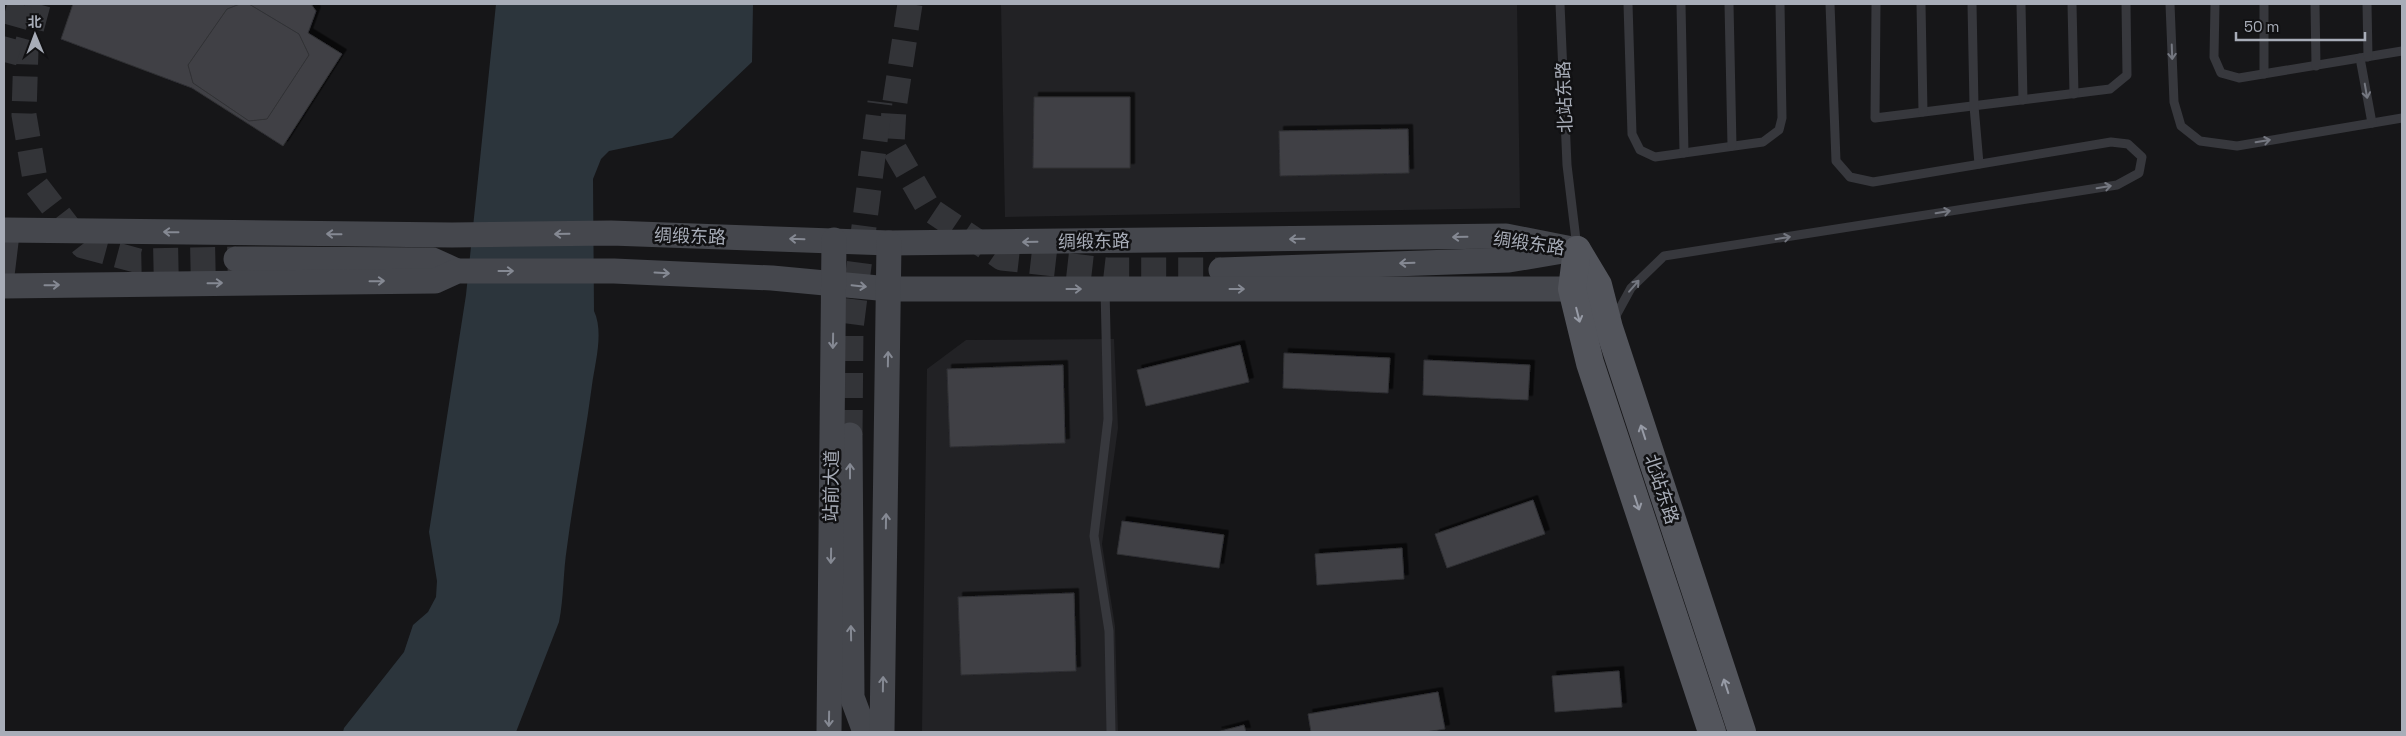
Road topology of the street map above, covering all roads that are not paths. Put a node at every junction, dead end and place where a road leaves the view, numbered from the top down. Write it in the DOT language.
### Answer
graph roads {
  1 [pos="1560,4"];
  2 [pos="1628,4"];
  3 [pos="1682,4"];
  4 [pos="1729,4"];
  5 [pos="1780,4"];
  6 [pos="1830,4"];
  7 [pos="1876,4"];
  8 [pos="1921,4"];
  9 [pos="1972,4"];
  10 [pos="2022,4"];
  11 [pos="2072,4"];
  12 [pos="2126,4"];
  13 [pos="2170,4"];
  14 [pos="2215,4"];
  15 [pos="2264,4"];
  16 [pos="2315,4"];
  17 [pos="2367,4"];
  18 [pos="2402,52"];
  19 [pos="2364,58"];
  20 [pos="2316,66"];
  21 [pos="2264,74"];
  22 [pos="2074,94"];
  23 [pos="2023,100"];
  24 [pos="1974,106"];
  25 [pos="1923,112"];
  26 [pos="2402,118"];
  27 [pos="2372,123"];
  28 [pos="1732,146"];
  29 [pos="1684,153"];
  30 [pos="1979,164"];
  31 [pos="7,230"];
  32 [pos="834,240"];
  33 [pos="890,243"];
  34 [pos="1577,250"];
  35 [pos="236,259"];
  36 [pos="1221,270"];
  37 [pos="457,271"];
  38 [pos="834,284"];
  39 [pos="4,287"];
  40 [pos="889,289"];
  41 [pos="1105,289"];
  42 [pos="1572,289"];
  43 [pos="1610,328"];
  44 [pos="850,435"];
  45 [pos="829,732"];
  46 [pos="864,732"];
  47 [pos="882,732"];
  48 [pos="1111,732"];
  49 [pos="1712,732"];
  50 [pos="1742,732"];
  1 -- 34 [label="lane, 北站东路"];
  2 -- 29 [label="lane"];
  3 -- 29 [label="lane"];
  4 -- 28 [label="lane"];
  5 -- 28 [label="lane"];
  6 -- 30 [label="lane"];
  7 -- 25 [label="lane"];
  8 -- 25 [label="lane"];
  9 -- 24 [label="lane"];
  10 -- 23 [label="lane"];
  11 -- 22 [label="lane"];
  12 -- 22 [label="lane"];
  13 -- 27 [label="lane, one-way"];
  14 -- 21 [label="lane"];
  15 -- 21 [label="lane"];
  16 -- 20 [label="lane"];
  17 -- 19 [label="lane"];
  18 -- 19 [label="lane"];
  19 -- 20 [label="lane"];
  19 -- 27 [label="lane, one-way"];
  20 -- 21 [label="lane"];
  22 -- 23 [label="lane"];
  23 -- 24 [label="lane"];
  24 -- 25 [label="lane"];
  24 -- 30 [label="lane"];
  26 -- 27 [label="lane"];
  28 -- 29 [label="lane"];
  43 -- 30 [label="lane, one-way"];
  32 -- 31 [label="main road, 绸缎东路, one-way"];
  31 -- 39 [label="street"];
  32 -- 33 [label="main road, 绸缎东路"];
  32 -- 38 [label="main road, 站前大道"];
  34 -- 33 [label="main road, 绸缎东路, one-way"];
  33 -- 40 [label="main road"];
  34 -- 36 [label="main road, one-way"];
  34 -- 42 [label="main road, 北站东路"];
  34 -- 43 [label="main road, 北站东路"];
  35 -- 37 [label="main road"];
  37 -- 38 [label="main road, one-way"];
  39 -- 37 [label="main road, one-way"];
  38 -- 40 [label="main road, one-way"];
  38 -- 45 [label="main road, 站前大道, one-way"];
  40 -- 41 [label="main road, one-way"];
  47 -- 40 [label="main road, one-way"];
  41 -- 42 [label="main road, one-way"];
  41 -- 48 [label="lane"];
  42 -- 49 [label="main road, 北站东路, one-way"];
  50 -- 43 [label="main road, 北站东路, one-way"];
  46 -- 44 [label="main road, one-way"];
}
